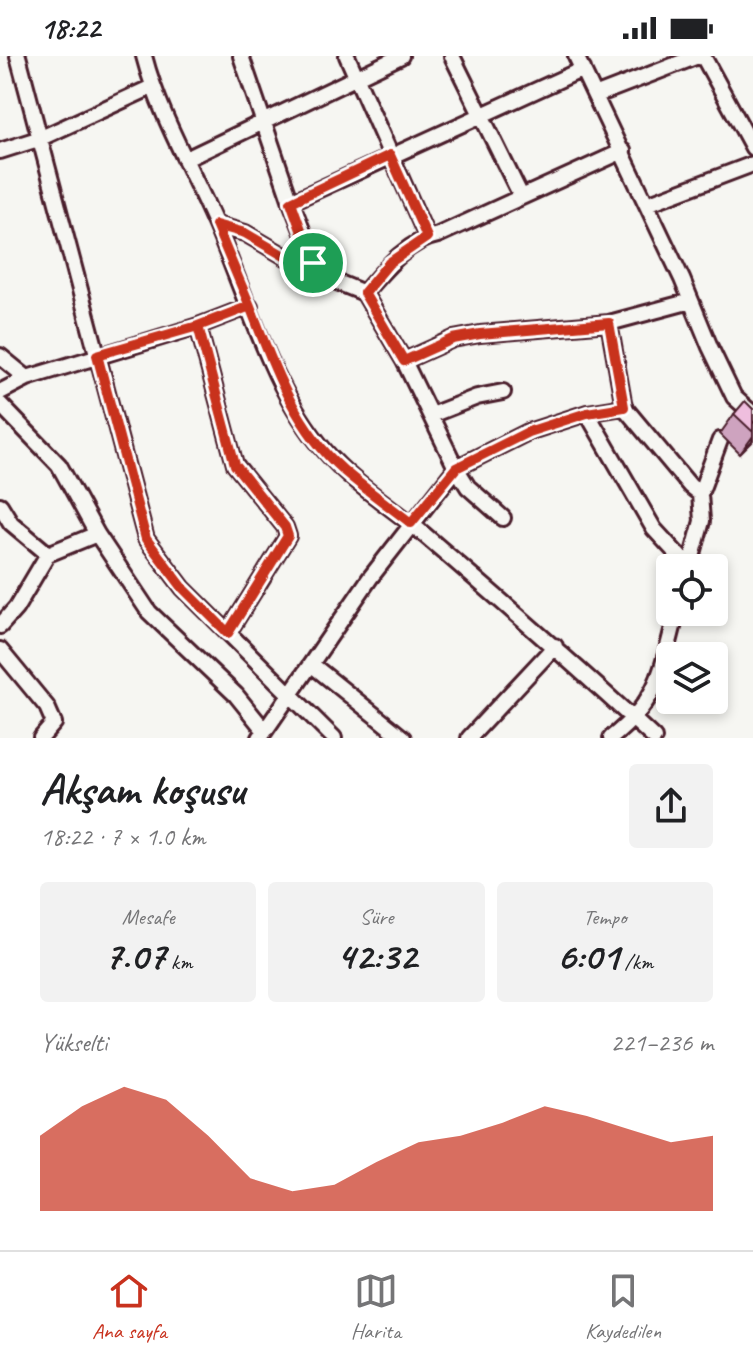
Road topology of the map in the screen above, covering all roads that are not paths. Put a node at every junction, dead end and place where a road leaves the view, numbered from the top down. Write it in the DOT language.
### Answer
graph roads {
  1 [pos="18,56"];
  2 [pos="144,56"];
  3 [pos="241,56"];
  4 [pos="347,56"];
  5 [pos="401,56"];
  6 [pos="452,56"];
  7 [pos="700,56"];
  8 [pos="580,62"];
  9 [pos="357,77"];
  10 [pos="152,87"];
  11 [pos="597,95"];
  12 [pos="480,115"];
  13 [pos="264,122"];
  14 [pos="41,138"];
  15 [pos="753,148"];
  16 [pos="0,151"];
  17 [pos="623,151"];
  18 [pos="390,155"];
  19 [pos="186,159"];
  20 [pos="753,164"];
  21 [pos="521,196"];
  22 [pos="291,202"];
  23 [pos="647,204"];
  24 [pos="216,225"];
  25 [pos="427,237"];
  26 [pos="310,271"];
  27 [pos="364,293"];
  28 [pos="691,301"];
  29 [pos="250,306"];
  30 [pos="609,323"];
  31 [pos="198,326"];
  32 [pos="97,355"];
  33 [pos="0,356"];
  34 [pos="404,361"];
  35 [pos="27,378"];
  36 [pos="0,392"];
  37 [pos="503,392"];
  38 [pos="0,404"];
  39 [pos="624,407"];
  40 [pos="587,413"];
  41 [pos="753,414"];
  42 [pos="431,415"];
  43 [pos="720,440"];
  44 [pos="456,468"];
  45 [pos="700,494"];
  46 [pos="0,505"];
  47 [pos="503,518"];
  48 [pos="411,523"];
  49 [pos="5,528"];
  50 [pos="97,534"];
  51 [pos="48,554"];
  52 [pos="676,554"];
  53 [pos="693,554"];
  54 [pos="0,626"];
  55 [pos="673,626"];
  56 [pos="228,633"];
  57 [pos="555,646"];
  58 [pos="0,650"];
  59 [pos="311,664"];
  60 [pos="289,696"];
  61 [pos="634,719"];
  62 [pos="262,735"];
  63 [pos="41,738"];
  64 [pos="334,738"];
  65 [pos="403,738"];
  66 [pos="469,738"];
  67 [pos="611,738"];
  68 [pos="654,738"];
  1 -- 14 [label="street"];
  2 -- 10 [label="street"];
  3 -- 13 [label="street"];
  4 -- 9 [label="street"];
  5 -- 9 [label="street"];
  6 -- 12 [label="street"];
  7 -- 11 [label="street"];
  7 -- 15 [label="street"];
  8 -- 11 [label="street"];
  8 -- 12 [label="street"];
  9 -- 13 [label="street"];
  9 -- 18 [label="street"];
  10 -- 14 [label="street"];
  10 -- 19 [label="street"];
  11 -- 17 [label="street"];
  12 -- 18 [label="street"];
  12 -- 21 [label="street"];
  13 -- 19 [label="street"];
  13 -- 22 [label="street"];
  14 -- 16 [label="street"];
  14 -- 32 [label="street"];
  17 -- 21 [label="street"];
  17 -- 23 [label="street"];
  18 -- 22 [label="street"];
  18 -- 25 [label="street"];
  19 -- 24 [label="street"];
  20 -- 23 [label="street"];
  21 -- 25 [label="street"];
  22 -- 26 [label="street"];
  23 -- 28 [label="street"];
  24 -- 26 [label="street"];
  24 -- 29 [label="street"];
  25 -- 27 [label="street"];
  26 -- 27 [label="street"];
  27 -- 34 [label="street"];
  28 -- 30 [label="street"];
  28 -- 41 [label="street"];
  29 -- 31 [label="street"];
  29 -- 48 [label="street"];
  30 -- 34 [label="street"];
  30 -- 39 [label="street"];
  31 -- 32 [label="street"];
  31 -- 56 [label="street"];
  32 -- 35 [label="street"];
  32 -- 56 [label="street"];
  33 -- 35 [label="street"];
  34 -- 42 [label="street"];
  35 -- 36 [label="street"];
  37 -- 42 [label="street"];
  38 -- 50 [label="street"];
  39 -- 40 [label="street"];
  39 -- 45 [label="street"];
  40 -- 44 [label="street"];
  40 -- 52 [label="street"];
  42 -- 44 [label="street"];
  43 -- 45 [label="street"];
  44 -- 47 [label="street"];
  44 -- 48 [label="street"];
  45 -- 53 [label="street"];
  46 -- 49 [label="street"];
  48 -- 57 [label="street"];
  48 -- 59 [label="street"];
  49 -- 51 [label="street"];
  50 -- 51 [label="street"];
  50 -- 62 [label="street"];
  51 -- 54 [label="street"];
  55 -- 61 [label="street"];
  56 -- 60 [label="street"];
  57 -- 61 [label="street"];
  57 -- 66 [label="street"];
  58 -- 63 [label="street"];
  59 -- 60 [label="street"];
  59 -- 65 [label="street"];
  60 -- 62 [label="street"];
  60 -- 64 [label="street"];
  61 -- 67 [label="street"];
  61 -- 68 [label="street"];
}
